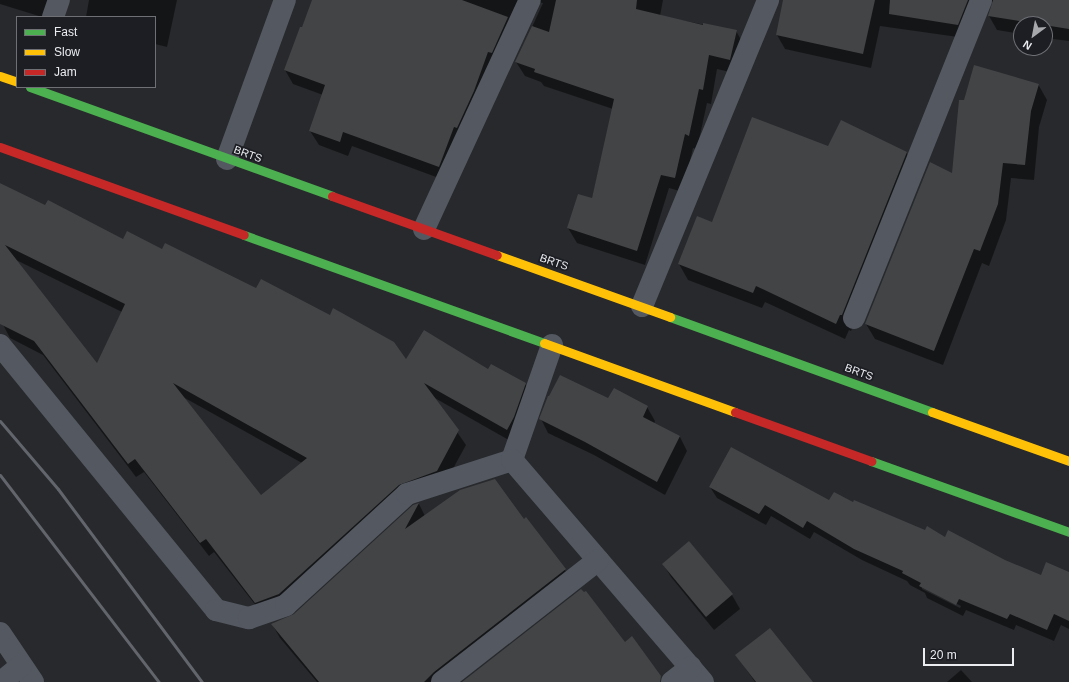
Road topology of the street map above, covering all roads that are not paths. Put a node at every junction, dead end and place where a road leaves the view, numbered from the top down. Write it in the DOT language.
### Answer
graph roads {
  1 [pos="59,0"];
  2 [pos="285,0"];
  3 [pos="530,0"];
  4 [pos="768,0"];
  5 [pos="981,0"];
  6 [pos="53,16"];
  7 [pos="0,76"];
  8 [pos="16,82"];
  9 [pos="33,88"];
  10 [pos="0,147"];
  11 [pos="227,159"];
  12 [pos="424,229"];
  13 [pos="642,306"];
  14 [pos="854,318"];
  15 [pos="0,345"];
  16 [pos="552,345"];
  17 [pos="512,460"];
  18 [pos="1069,461"];
  19 [pos="1069,532"];
  20 [pos="598,560"];
  21 [pos="0,633"];
  22 [pos="27,674"];
  23 [pos="697,675"];
  24 [pos="1,682"];
  25 [pos="442,682"];
  26 [pos="672,682"];
  1 -- 6 [label="street"];
  2 -- 11 [label="street"];
  3 -- 12 [label="street"];
  4 -- 13 [label="street"];
  5 -- 14 [label="street"];
  7 -- 8 [label="main road"];
  9 -- 11 [label="main road, BRTS"];
  10 -- 16 [label="main road"];
  11 -- 12 [label="main road, BRTS"];
  12 -- 13 [label="main road, BRTS"];
  13 -- 18 [label="main road, BRTS"];
  15 -- 17 [label="street"];
  16 -- 17 [label="street"];
  16 -- 19 [label="main road"];
  17 -- 20 [label="street"];
  20 -- 23 [label="street"];
  20 -- 25 [label="street"];
  21 -- 22 [label="street"];
  22 -- 24 [label="street"];
  23 -- 26 [label="street"];
}
